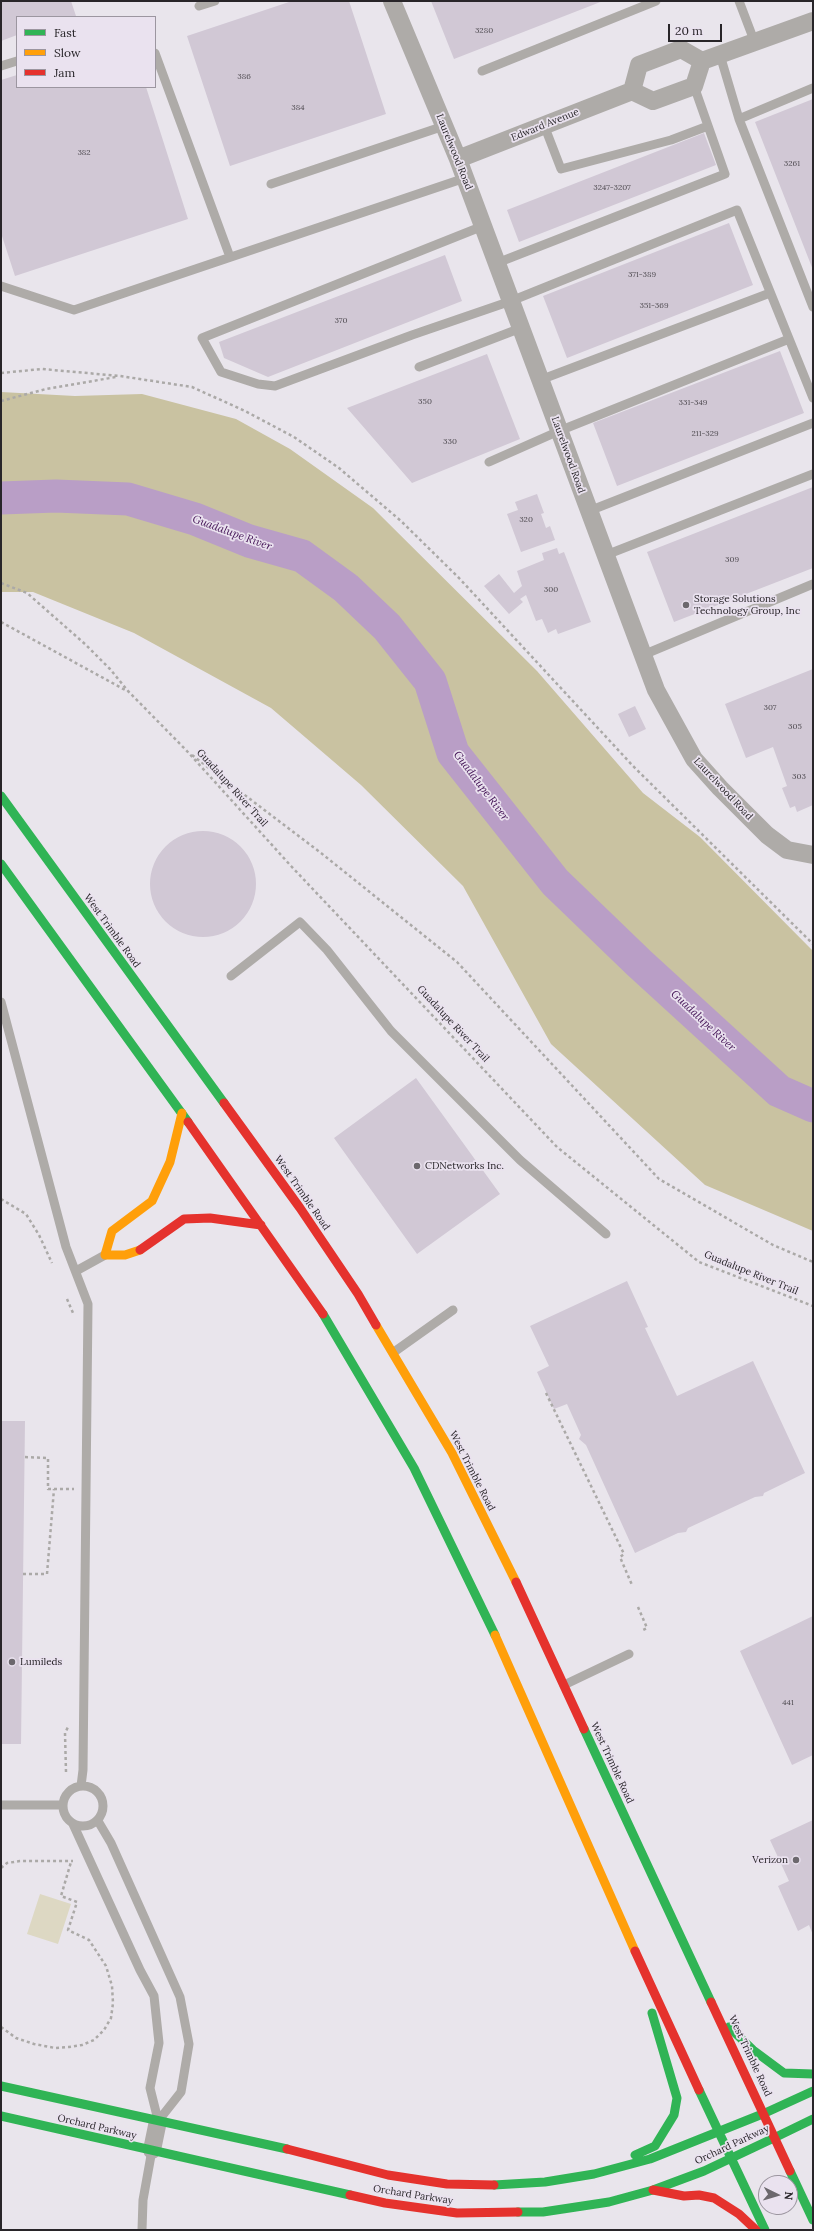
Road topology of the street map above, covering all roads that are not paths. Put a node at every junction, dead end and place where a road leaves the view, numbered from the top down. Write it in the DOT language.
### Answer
graph roads {
  1 [pos="215,1"];
  2 [pos="392,1"];
  3 [pos="656,1"];
  4 [pos="739,1"];
  5 [pos="199,6"];
  6 [pos="813,21"];
  7 [pos="755,43"];
  8 [pos="720,55"];
  9 [pos="156,56"];
  10 [pos="16,61"];
  11 [pos="702,61"];
  12 [pos="1,66"];
  13 [pos="482,71"];
  14 [pos="694,86"];
  15 [pos="813,88"];
  16 [pos="632,91"];
  17 [pos="739,119"];
  18 [pos="444,126"];
  19 [pos="544,126"];
  20 [pos="708,126"];
  21 [pos="458,159"];
  22 [pos="465,178"];
  23 [pos="271,184"];
  24 [pos="483,226"];
  25 [pos="230,257"];
  26 [pos="497,263"];
  27 [pos="1,286"];
  28 [pos="770,293"];
  29 [pos="511,301"];
  30 [pos="813,308"];
  31 [pos="521,328"];
  32 [pos="789,339"];
  33 [pos="419,367"];
  34 [pos="540,380"];
  35 [pos="813,398"];
  36 [pos="813,423"];
  37 [pos="559,431"];
  38 [pos="489,462"];
  39 [pos="813,474"];
  40 [pos="589,511"];
  41 [pos="606,555"];
  42 [pos="813,584"];
  43 [pos="643,656"];
  44 [pos="1,796"];
  45 [pos="813,855"];
  46 [pos="1,864"];
  47 [pos="231,976"];
  48 [pos="1,1002"];
  49 [pos="182,1113"];
  50 [pos="137,1212"];
  51 [pos="145,1222"];
  52 [pos="261,1225"];
  53 [pos="606,1234"];
  54 [pos="105,1255"];
  55 [pos="76,1271"];
  56 [pos="453,1310"];
  57 [pos="394,1352"];
  58 [pos="629,1654"];
  59 [pos="563,1685"];
  60 [pos="81,1786"];
  61 [pos="1,1805"];
  62 [pos="63,1805"];
  63 [pos="98,1821"];
  64 [pos="73,1824"];
  65 [pos="631,1943"];
  66 [pos="721,2020"];
  67 [pos="813,2074"];
  68 [pos="1,2086"];
  69 [pos="813,2091"];
  70 [pos="765,2113"];
  71 [pos="1,2116"];
  72 [pos="813,2119"];
  73 [pos="158,2121"];
  74 [pos="719,2131"];
  75 [pos="776,2137"];
  76 [pos="152,2150"];
  77 [pos="732,2158"];
  78 [pos="594,2174"];
  79 [pos="653,2190"];
  80 [pos="813,2220"];
  81 [pos="142,2230"];
  82 [pos="756,2230"];
  83 [pos="765,2230"];
  1 -- 5 [label="lane"];
  2 -- 18 [label="street, Laurelwood Road"];
  3 -- 13 [label="lane"];
  4 -- 7 [label="lane"];
  6 -- 7 [label="street"];
  7 -- 8 [label="street"];
  8 -- 11 [label="street"];
  8 -- 17 [label="lane"];
  9 -- 25 [label="lane"];
  10 -- 12 [label="lane"];
  11 -- 14 [label="street"];
  11 -- 16 [label="street"];
  14 -- 16 [label="street"];
  14 -- 20 [label="lane"];
  15 -- 17 [label="lane"];
  16 -- 19 [label="street, Edward Avenue"];
  17 -- 30 [label="lane"];
  18 -- 21 [label="street, Laurelwood Road"];
  18 -- 23 [label="lane"];
  19 -- 20 [label="lane"];
  19 -- 21 [label="street, Edward Avenue"];
  20 -- 26 [label="lane"];
  21 -- 22 [label="street, Laurelwood Road"];
  22 -- 24 [label="street, Laurelwood Road"];
  22 -- 25 [label="lane"];
  24 -- 26 [label="street, Laurelwood Road"];
  24 -- 29 [label="lane"];
  25 -- 27 [label="lane"];
  26 -- 29 [label="street, Laurelwood Road"];
  28 -- 29 [label="lane"];
  28 -- 32 [label="lane"];
  28 -- 34 [label="lane"];
  29 -- 31 [label="street, Laurelwood Road"];
  31 -- 33 [label="lane"];
  31 -- 34 [label="street, Laurelwood Road"];
  32 -- 35 [label="lane"];
  32 -- 37 [label="lane"];
  34 -- 37 [label="street, Laurelwood Road"];
  36 -- 40 [label="lane"];
  37 -- 38 [label="lane"];
  37 -- 40 [label="street, Laurelwood Road"];
  39 -- 41 [label="lane"];
  40 -- 41 [label="street, Laurelwood Road"];
  41 -- 43 [label="street, Laurelwood Road"];
  42 -- 43 [label="lane"];
  43 -- 45 [label="street, Laurelwood Road"];
  44 -- 57 [label="main road, West Trimble Road"];
  46 -- 49 [label="main road"];
  47 -- 53 [label="lane"];
  48 -- 55 [label="lane"];
  49 -- 50 [label="main road"];
  49 -- 52 [label="main road"];
  50 -- 51 [label="main road"];
  50 -- 54 [label="main road"];
  52 -- 54 [label="main road"];
  52 -- 65 [label="main road"];
  54 -- 55 [label="lane"];
  55 -- 60 [label="lane"];
  56 -- 57 [label="lane"];
  57 -- 59 [label="main road, West Trimble Road"];
  58 -- 59 [label="lane"];
  59 -- 66 [label="main road, West Trimble Road"];
  60 -- 62 [label="lane"];
  60 -- 63 [label="lane"];
  61 -- 62 [label="lane"];
  62 -- 64 [label="lane"];
  63 -- 64 [label="lane"];
  63 -- 73 [label="lane"];
  64 -- 73 [label="lane"];
  65 -- 74 [label="main road"];
  65 -- 78 [label="main road"];
  66 -- 67 [label="main road"];
  66 -- 70 [label="main road, West Trimble Road"];
  68 -- 73 [label="main road, Orchard Parkway"];
  69 -- 70 [label="main road, Orchard Parkway"];
  70 -- 74 [label="main road, Orchard Parkway"];
  70 -- 75 [label="main road, West Trimble Road"];
  71 -- 76 [label="main road, Orchard Parkway"];
  72 -- 75 [label="main road, Orchard Parkway"];
  73 -- 76 [label="street"];
  73 -- 78 [label="main road, Orchard Parkway"];
  74 -- 77 [label="main road"];
  74 -- 78 [label="main road, Orchard Parkway"];
  75 -- 77 [label="main road, Orchard Parkway"];
  75 -- 80 [label="main road, West Trimble Road"];
  76 -- 79 [label="main road, Orchard Parkway"];
  76 -- 81 [label="lane"];
  77 -- 79 [label="main road, Orchard Parkway"];
  77 -- 83 [label="main road"];
  79 -- 82 [label="main road"];
}
